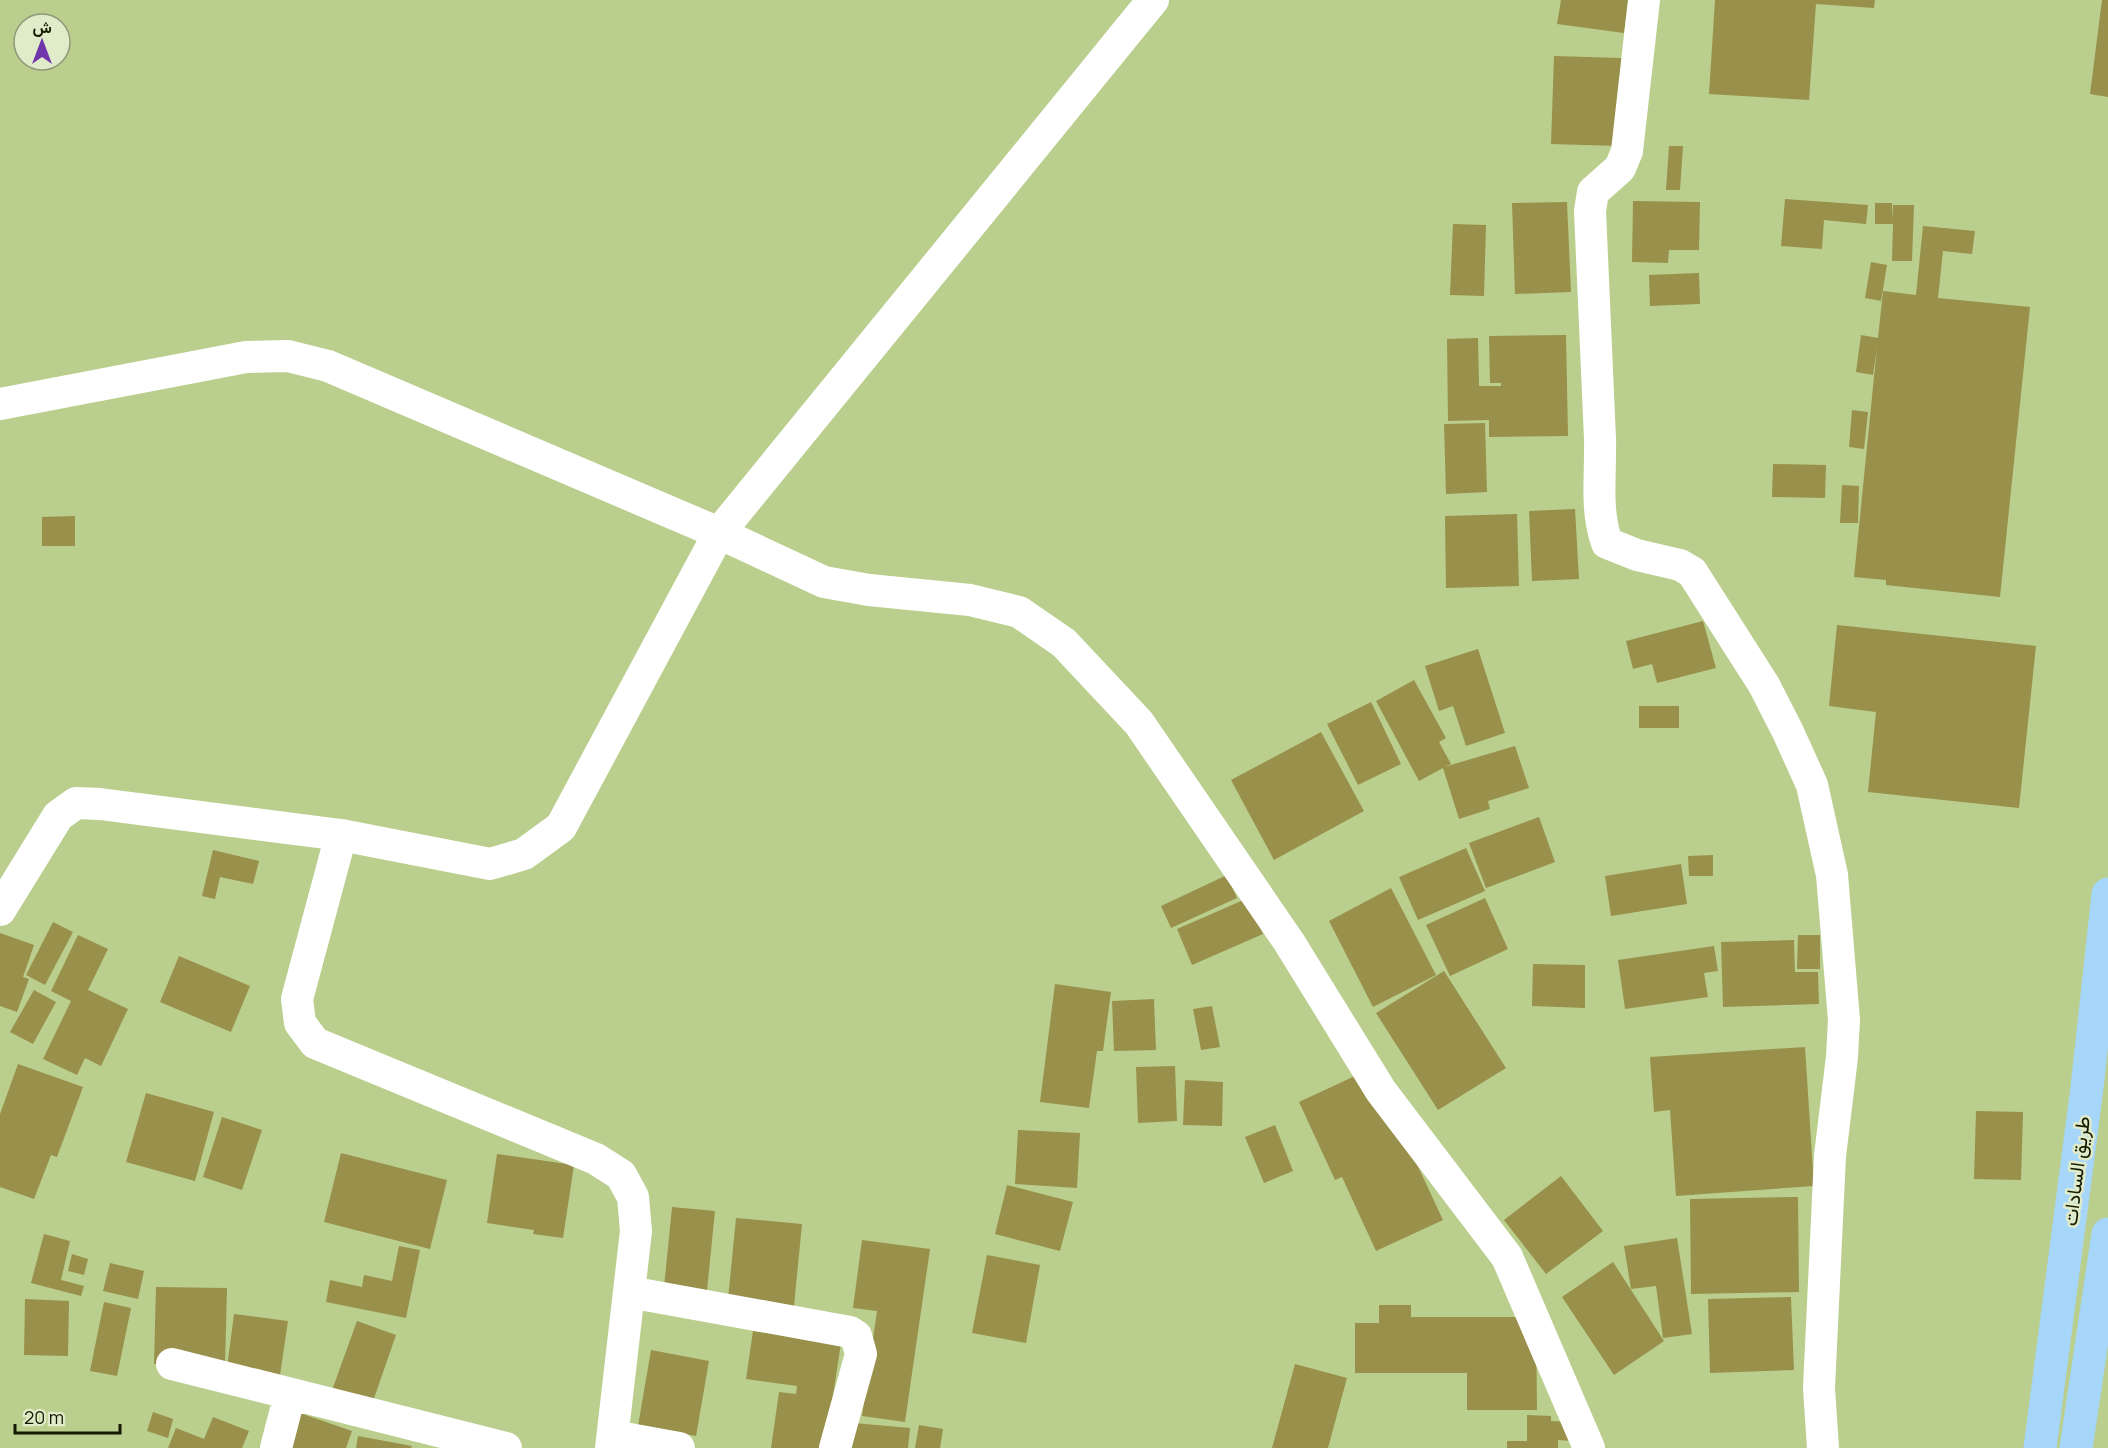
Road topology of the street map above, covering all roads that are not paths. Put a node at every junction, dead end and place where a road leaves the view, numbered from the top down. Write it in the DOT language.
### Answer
graph roads {
  1 [pos="1153,0"];
  2 [pos="1644,0"];
  3 [pos="0,404"];
  4 [pos="719,533"];
  5 [pos="341,835"];
  6 [pos="2108,894"];
  7 [pos="0,910"];
  8 [pos="2108,1234"];
  9 [pos="629,1292"];
  10 [pos="172,1364"];
  11 [pos="290,1394"];
  12 [pos="612,1442"];
  13 [pos="276,1448"];
  14 [pos="506,1448"];
  15 [pos="679,1448"];
  16 [pos="835,1448"];
  17 [pos="1589,1448"];
  18 [pos="1823,1448"];
  19 [pos="2040,1448"];
  20 [pos="2076,1448"];
  1 -- 4 [label="street"];
  2 -- 18 [label="street"];
  3 -- 4 [label="street"];
  4 -- 5 [label="street"];
  4 -- 17 [label="street"];
  5 -- 7 [label="street"];
  5 -- 9 [label="street"];
  6 -- 19 [label="main road, طريق السادات"];
  8 -- 20 [label="main road, طريق السادات"];
  9 -- 12 [label="street"];
  9 -- 16 [label="street"];
  10 -- 11 [label="street"];
  11 -- 13 [label="street"];
  11 -- 14 [label="street"];
  12 -- 15 [label="street"];
}
